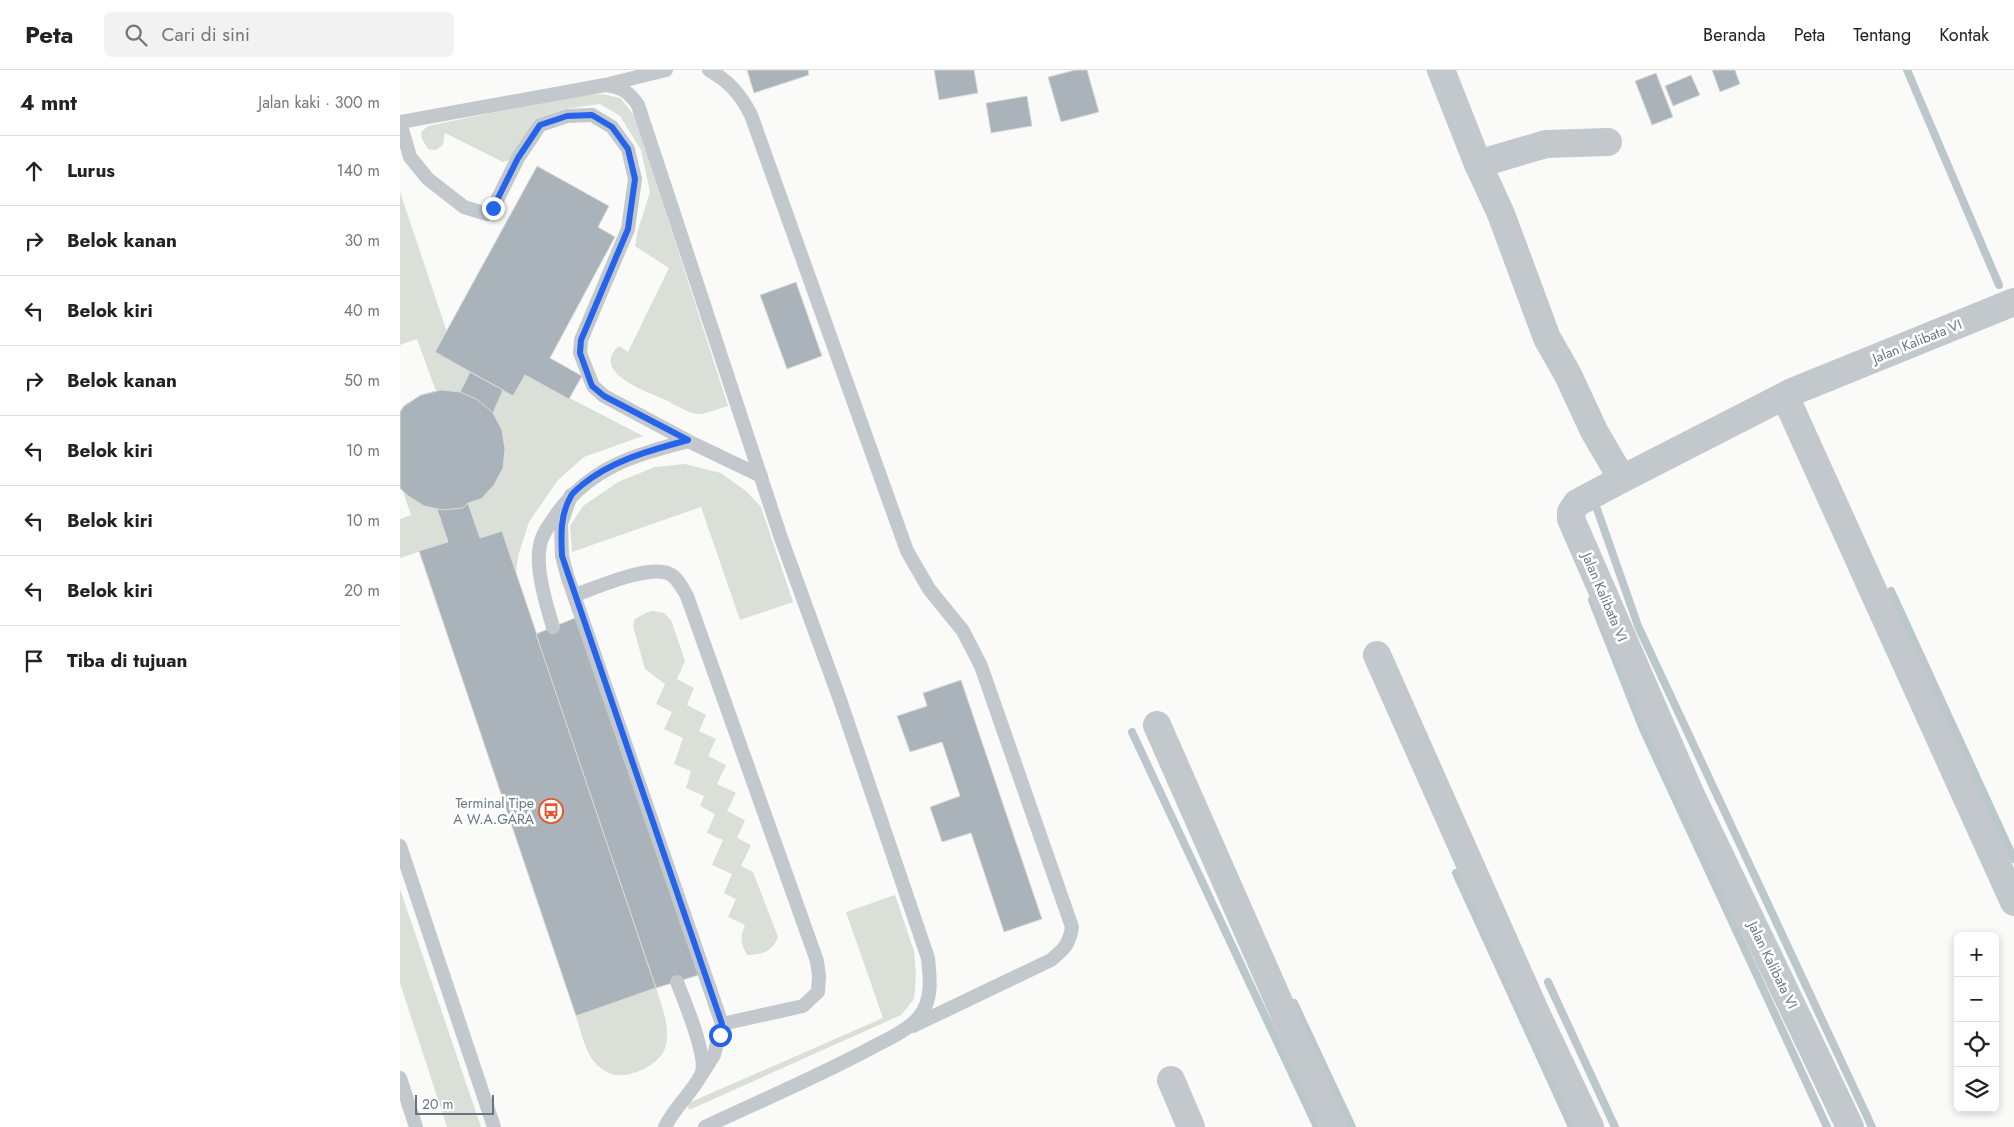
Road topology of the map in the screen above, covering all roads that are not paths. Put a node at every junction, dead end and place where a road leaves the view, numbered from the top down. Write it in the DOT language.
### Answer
graph roads {
  1 [pos="666,70"];
  2 [pos="709,70"];
  3 [pos="1440,70"];
  4 [pos="606,85"];
  5 [pos="1608,142"];
  6 [pos="1478,164"];
  7 [pos="2014,302"];
  8 [pos="1785,396"];
  9 [pos="688,440"];
  10 [pos="761,476"];
  11 [pos="1622,479"];
  12 [pos="571,494"];
  13 [pos="575,595"];
  14 [pos="553,626"];
  15 [pos="1377,655"];
  16 [pos="1157,725"];
  17 [pos="400,846"];
  18 [pos="2014,902"];
  19 [pos="677,982"];
  20 [pos="722,1024"];
  21 [pos="905,1029"];
  22 [pos="702,1074"];
  23 [pos="400,1078"];
  24 [pos="1171,1080"];
  25 [pos="416,1127"];
  26 [pos="494,1127"];
  27 [pos="665,1127"];
  28 [pos="705,1127"];
  29 [pos="1191,1127"];
  30 [pos="1334,1127"];
  31 [pos="1590,1127"];
  32 [pos="1850,1127"];
  1 -- 4 [label="lane"];
  2 -- 21 [label="lane"];
  3 -- 6 [label="street"];
  4 -- 9 [label="lane"];
  4 -- 10 [label="lane"];
  5 -- 6 [label="street"];
  6 -- 11 [label="street"];
  7 -- 8 [label="street, Jalan Kalibata VI"];
  8 -- 11 [label="street, Jalan Kalibata VI"];
  8 -- 18 [label="street"];
  9 -- 10 [label="lane"];
  9 -- 12 [label="lane"];
  10 -- 21 [label="lane"];
  11 -- 32 [label="street, Jalan Kalibata VI"];
  12 -- 13 [label="lane"];
  12 -- 14 [label="lane"];
  13 -- 20 [label="lane"];
  13 -- 20 [label="lane"];
  15 -- 31 [label="street"];
  16 -- 30 [label="street"];
  17 -- 26 [label="lane"];
  19 -- 22 [label="lane"];
  20 -- 22 [label="lane"];
  21 -- 28 [label="lane"];
  22 -- 27 [label="lane"];
  23 -- 25 [label="lane"];
  24 -- 29 [label="street"];
}
